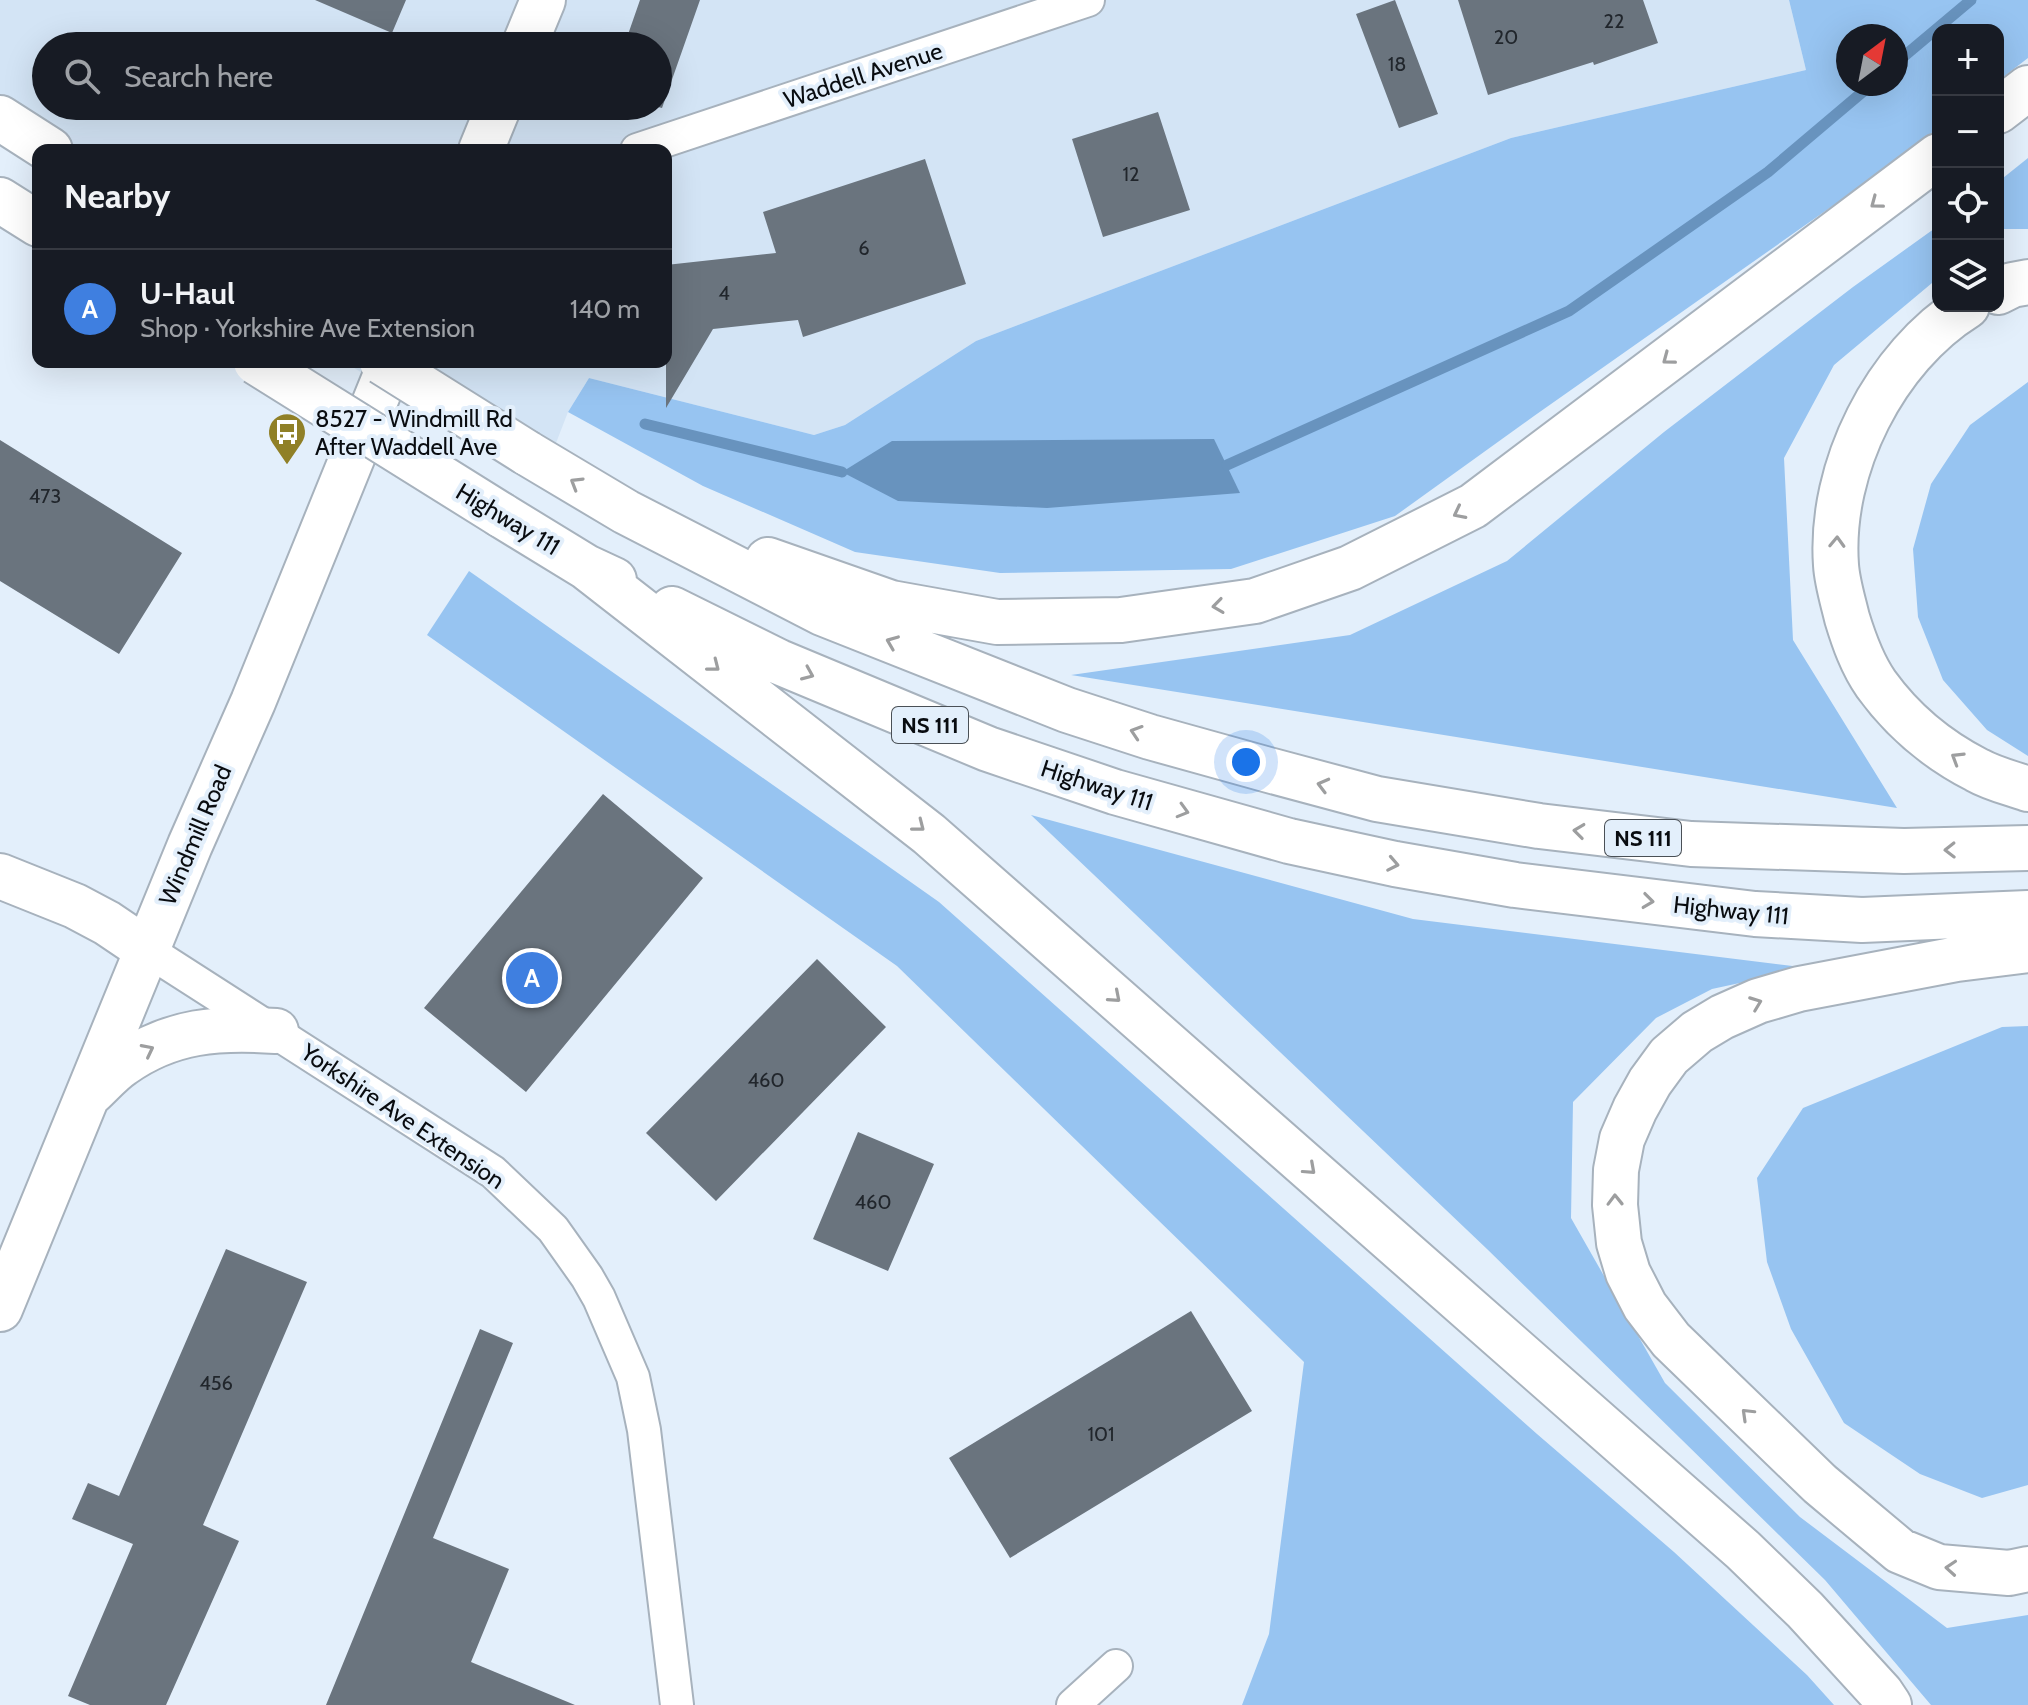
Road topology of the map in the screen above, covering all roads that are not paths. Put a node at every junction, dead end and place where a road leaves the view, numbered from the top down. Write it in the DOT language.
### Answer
graph roads {
  1 [pos="543,0"];
  2 [pos="1088,0"];
  3 [pos="530,32"];
  4 [pos="2028,88"];
  5 [pos="2004,106"];
  6 [pos="4,119"];
  7 [pos="493,120"];
  8 [pos="41,144"];
  9 [pos="483,144"];
  10 [pos="655,144"];
  11 [pos="1932,161"];
  12 [pos="0,200"];
  13 [pos="32,220"];
  14 [pos="2028,282"];
  15 [pos="2004,289"];
  16 [pos="1959,312"];
  17 [pos="266,368"];
  18 [pos="389,368"];
  19 [pos="392,368"];
  20 [pos="626,512"];
  21 [pos="586,567"];
  22 [pos="2028,789"];
  23 [pos="2028,848"];
  24 [pos="0,876"];
  25 [pos="2028,913"];
  26 [pos="147,950"];
  27 [pos="2028,950"];
  28 [pos="276,1031"];
  29 [pos="87,1098"];
  30 [pos="0,1309"];
  31 [pos="2028,1569"];
  32 [pos="1116,1666"];
  33 [pos="677,1705"];
  34 [pos="1073,1705"];
  35 [pos="1889,1705"];
  1 -- 3 [label="main road"];
  2 -- 10 [label="street, Waddell Avenue"];
  4 -- 5 [label="main road"];
  6 -- 8 [label="main road"];
  7 -- 9 [label="main road"];
  11 -- 20 [label="main road, one-way"];
  12 -- 13 [label="main road"];
  14 -- 15 [label="main road"];
  22 -- 16 [label="main road, one-way"];
  17 -- 21 [label="main road, Highway 111 / NS 111, bridge"];
  18 -- 26 [label="main road, Windmill Road"];
  20 -- 19 [label="main road, NS 111, one-way, bridge"];
  23 -- 20 [label="main road, NS 111, one-way"];
  21 -- 25 [label="main road, Highway 111 / NS 111, one-way"];
  21 -- 35 [label="main road, one-way"];
  24 -- 26 [label="main road"];
  26 -- 28 [label="street, Yorkshire Ave Extension"];
  26 -- 29 [label="main road, Windmill Road"];
  31 -- 27 [label="main road, one-way"];
  29 -- 28 [label="main road, one-way"];
  28 -- 33 [label="street, Yorkshire Ave Extension"];
  29 -- 30 [label="main road, Windmill Road"];
  32 -- 34 [label="street"];
}
